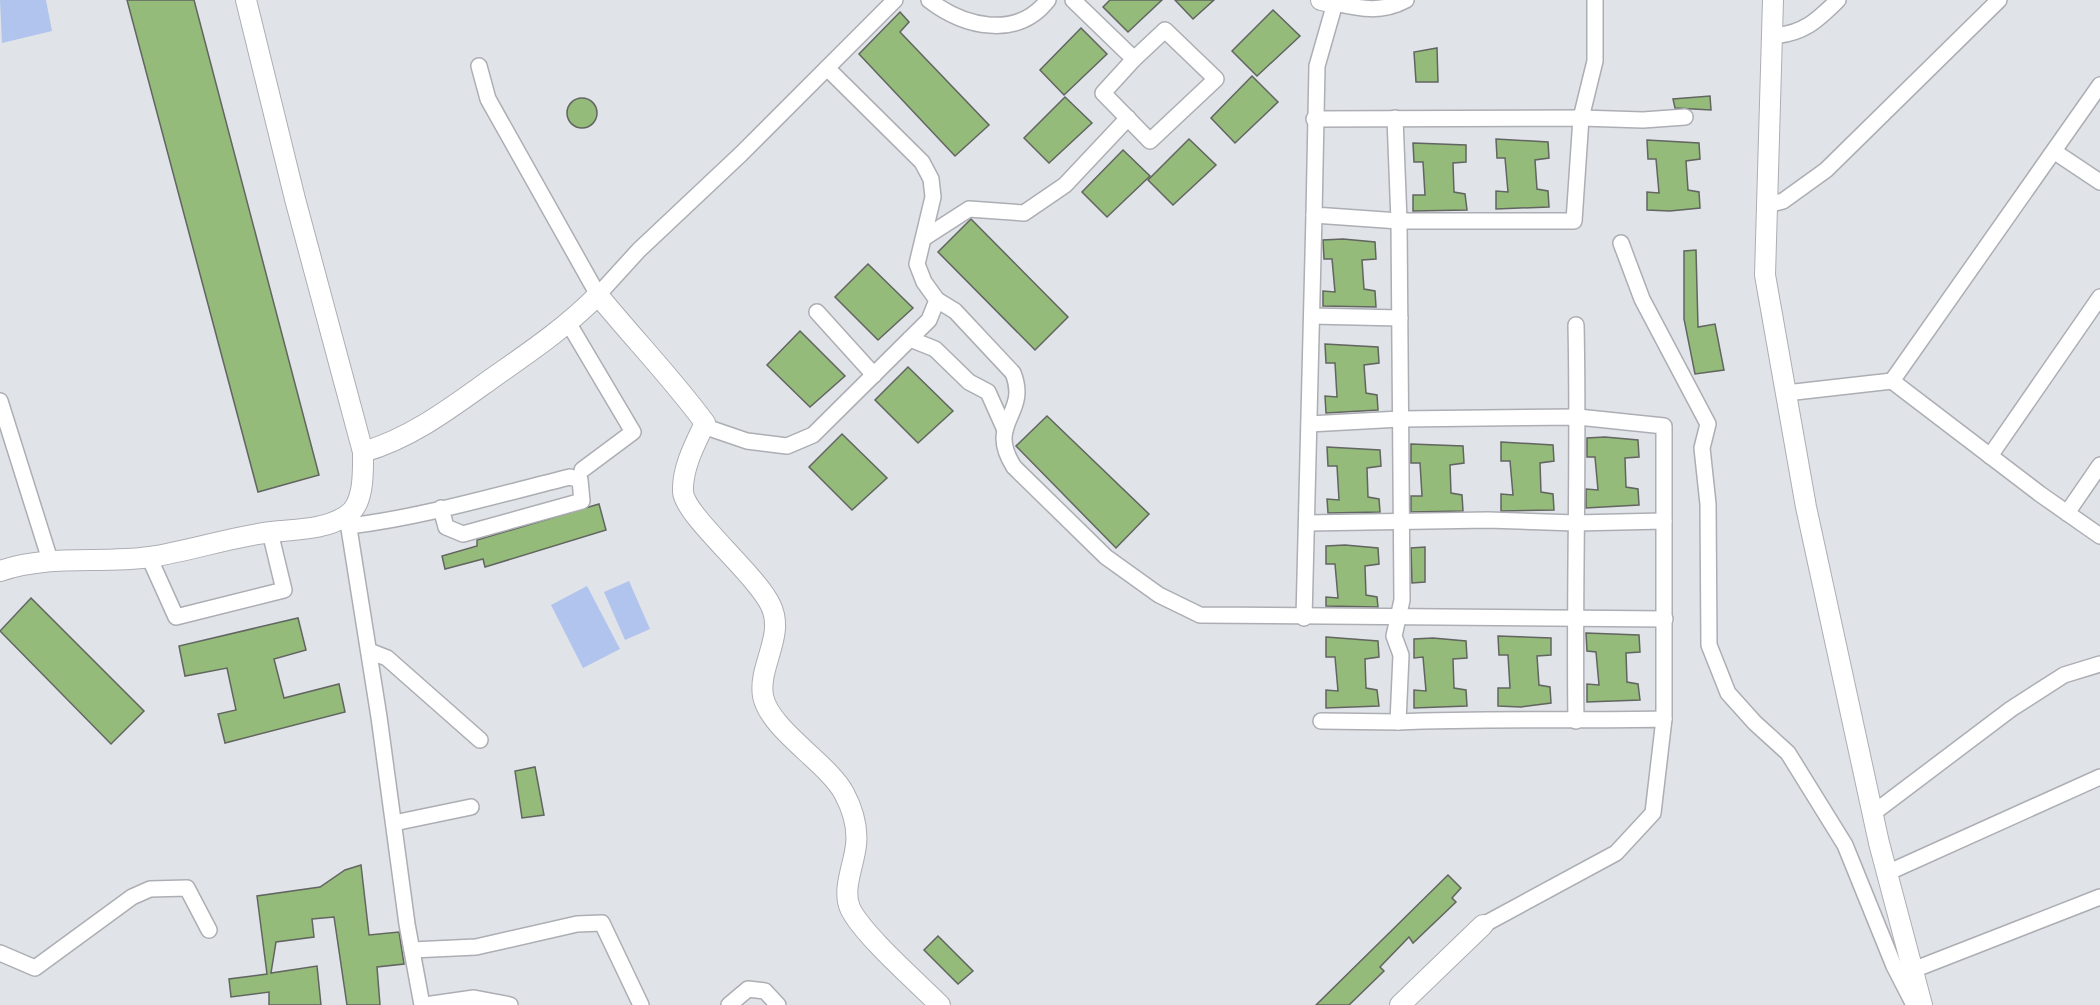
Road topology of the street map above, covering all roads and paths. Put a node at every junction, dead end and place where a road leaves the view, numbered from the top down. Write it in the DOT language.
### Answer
graph roads {
  1 [pos="246,0"];
  2 [pos="895,0"];
  3 [pos="929,0"];
  4 [pos="1048,0"];
  5 [pos="1073,0"];
  6 [pos="1406,0"];
  7 [pos="1595,0"];
  8 [pos="1773,0"];
  9 [pos="1838,0"];
  10 [pos="1999,0"];
  11 [pos="1333,1"];
  12 [pos="1772,36"];
  13 [pos="1134,58"];
  14 [pos="479,66"];
  15 [pos="827,68"];
  16 [pos="2100,85"];
  17 [pos="1685,117"];
  18 [pos="1128,118"];
  19 [pos="1395,118"];
  20 [pos="1581,118"];
  21 [pos="1314,119"];
  22 [pos="2055,152"];
  23 [pos="2100,182"];
  24 [pos="1767,205"];
  25 [pos="1314,215"];
  26 [pos="1399,221"];
  27 [pos="924,238"];
  28 [pos="1620,243"];
  29 [pos="598,295"];
  30 [pos="2100,297"];
  31 [pos="937,300"];
  32 [pos="817,312"];
  33 [pos="1312,316"];
  34 [pos="1400,318"];
  35 [pos="569,324"];
  36 [pos="1576,326"];
  37 [pos="910,339"];
  38 [pos="874,375"];
  39 [pos="1892,381"];
  40 [pos="1786,393"];
  41 [pos="0,401"];
  42 [pos="1578,417"];
  43 [pos="1400,419"];
  44 [pos="1309,424"];
  45 [pos="704,426"];
  46 [pos="1005,430"];
  47 [pos="363,452"];
  48 [pos="1990,456"];
  49 [pos="2100,465"];
  50 [pos="582,470"];
  51 [pos="441,508"];
  52 [pos="2067,513"];
  53 [pos="348,521"];
  54 [pos="1665,521"];
  55 [pos="1400,522"];
  56 [pos="1307,523"];
  57 [pos="1575,523"];
  58 [pos="270,532"];
  59 [pos="2100,536"];
  60 [pos="149,557"];
  61 [pos="50,560"];
  62 [pos="0,571"];
  63 [pos="1305,618"];
  64 [pos="1398,618"];
  65 [pos="1574,618"];
  66 [pos="1665,619"];
  67 [pos="369,651"];
  68 [pos="2100,664"];
  69 [pos="1664,719"];
  70 [pos="1321,721"];
  71 [pos="1576,721"];
  72 [pos="1398,722"];
  73 [pos="480,740"];
  74 [pos="2100,777"];
  75 [pos="471,807"];
  76 [pos="1872,814"];
  77 [pos="394,823"];
  78 [pos="1887,873"];
  79 [pos="2100,897"];
  80 [pos="1483,925"];
  81 [pos="209,930"];
  82 [pos="412,950"];
  83 [pos="0,953"];
  84 [pos="1913,970"];
  85 [pos="424,1005"];
  86 [pos="510,1005"];
  87 [pos="641,1005"];
  88 [pos="729,1005"];
  89 [pos="778,1005"];
  90 [pos="940,1005"];
  91 [pos="1400,1005"];
  92 [pos="1914,1005"];
  93 [pos="1923,1005"];
  1 -- 47 [label="street"];
  2 -- 15 [label="street"];
  3 -- 4 [label="street"];
  5 -- 13 [label="street"];
  6 -- 11 [label="street"];
  7 -- 20 [label="street"];
  8 -- 12 [label="street"];
  9 -- 12 [label="street"];
  10 -- 24 [label="street"];
  11 -- 21 [label="street"];
  12 -- 24 [label="street"];
  13 -- 18 [label="street"];
  13 -- 18 [label="street"];
  14 -- 29 [label="street"];
  15 -- 27 [label="street"];
  15 -- 29 [label="street"];
  16 -- 22 [label="street"];
  17 -- 20 [label="street"];
  18 -- 27 [label="street"];
  19 -- 20 [label="street"];
  19 -- 21 [label="street"];
  19 -- 26 [label="street"];
  20 -- 26 [label="street"];
  21 -- 25 [label="street"];
  22 -- 23 [label="street"];
  22 -- 39 [label="street"];
  24 -- 40 [label="street"];
  25 -- 26 [label="street"];
  25 -- 33 [label="street"];
  26 -- 34 [label="street"];
  27 -- 31 [label="street"];
  28 -- 92 [label="street"];
  29 -- 35 [label="street"];
  29 -- 45 [label="street"];
  30 -- 48 [label="street"];
  31 -- 37 [label="street"];
  31 -- 46 [label="street"];
  32 -- 38 [label="street"];
  33 -- 34 [label="street"];
  33 -- 44 [label="street"];
  34 -- 43 [label="street"];
  35 -- 47 [label="street"];
  35 -- 50 [label="street"];
  36 -- 42 [label="street"];
  37 -- 38 [label="street"];
  37 -- 46 [label="street"];
  38 -- 45 [label="street"];
  39 -- 40 [label="street"];
  39 -- 48 [label="street"];
  40 -- 76 [label="street"];
  41 -- 61 [label="street"];
  42 -- 43 [label="street"];
  42 -- 54 [label="street"];
  42 -- 57 [label="street"];
  43 -- 44 [label="street"];
  43 -- 55 [label="street"];
  44 -- 56 [label="street"];
  45 -- 90 [label="street"];
  46 -- 63 [label="street"];
  47 -- 53 [label="street"];
  48 -- 52 [label="street"];
  49 -- 52 [label="street"];
  51 -- 51 [label="street"];
  51 -- 53 [label="street"];
  52 -- 59 [label="street"];
  53 -- 58 [label="street"];
  53 -- 67 [label="street"];
  54 -- 57 [label="street"];
  54 -- 66 [label="street"];
  55 -- 56 [label="street"];
  55 -- 57 [label="street"];
  55 -- 64 [label="street"];
  56 -- 63 [label="street"];
  57 -- 65 [label="street"];
  58 -- 60 [label="street"];
  58 -- 60 [label="street"];
  60 -- 61 [label="street"];
  61 -- 62 [label="street"];
  63 -- 64 [label="street"];
  64 -- 65 [label="street"];
  64 -- 72 [label="street"];
  65 -- 66 [label="street"];
  65 -- 71 [label="street"];
  66 -- 69 [label="street"];
  67 -- 73 [label="street"];
  67 -- 77 [label="street"];
  68 -- 76 [label="street"];
  69 -- 71 [label="street"];
  69 -- 80 [label="street"];
  70 -- 72 [label="street"];
  71 -- 72 [label="street"];
  74 -- 78 [label="street"];
  75 -- 77 [label="street"];
  76 -- 78 [label="street"];
  77 -- 82 [label="street"];
  78 -- 84 [label="street"];
  79 -- 84 [label="street"];
  80 -- 91 [label="street"];
  81 -- 83 [label="street"];
  82 -- 85 [label="street"];
  82 -- 87 [label="street"];
  84 -- 93 [label="street"];
  85 -- 86 [label="street"];
  88 -- 89 [label="street"];
}
